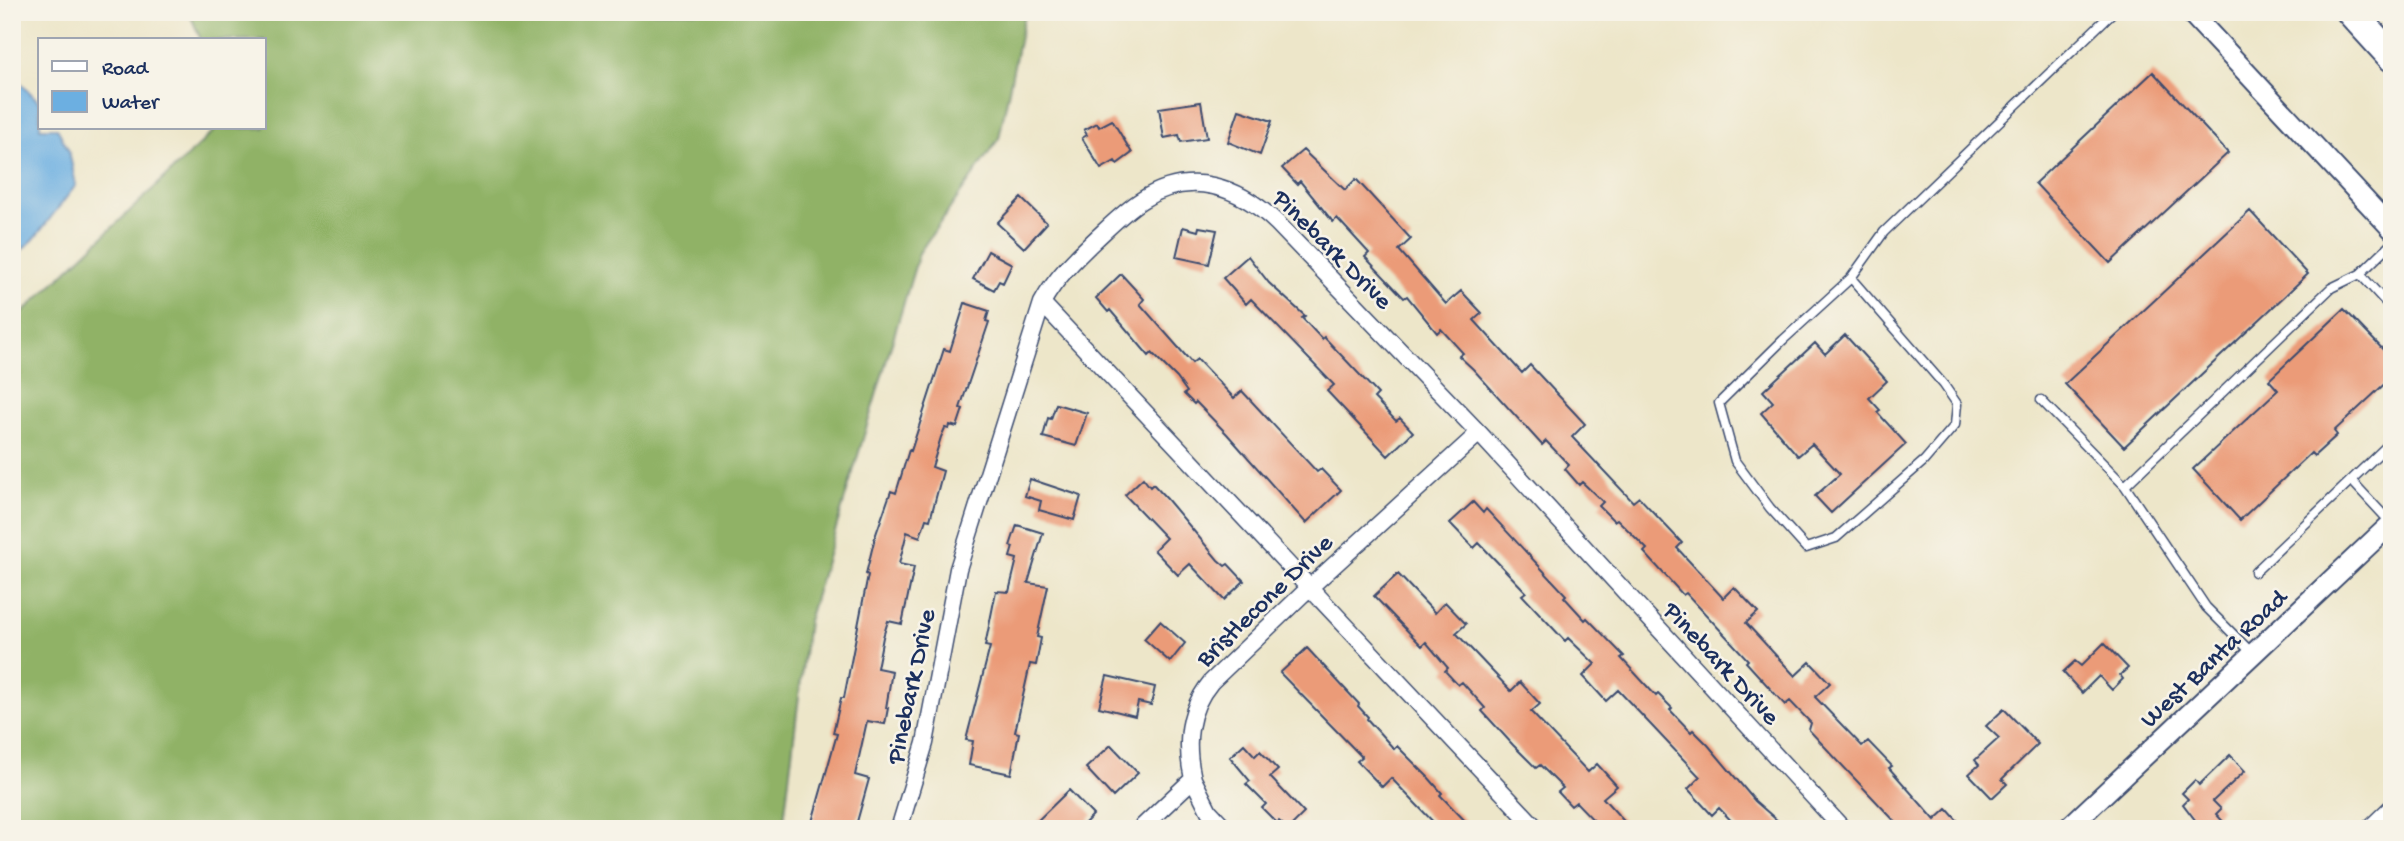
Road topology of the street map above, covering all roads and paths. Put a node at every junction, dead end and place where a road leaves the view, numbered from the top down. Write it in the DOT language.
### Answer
graph roads {
  1 [pos="2113,12"];
  2 [pos="2190,12"];
  3 [pos="2351,12"];
  4 [pos="2392,57"];
  5 [pos="2392,229"];
  6 [pos="2392,243"];
  7 [pos="2360,274"];
  8 [pos="1851,278"];
  9 [pos="1042,303"];
  10 [pos="2392,309"];
  11 [pos="2041,400"];
  12 [pos="1479,433"];
  13 [pos="2392,441"];
  14 [pos="2351,480"];
  15 [pos="2125,486"];
  16 [pos="2392,523"];
  17 [pos="2255,572"];
  18 [pos="1309,588"];
  19 [pos="2253,654"];
  20 [pos="1193,779"];
  21 [pos="2392,807"];
  22 [pos="1842,828"];
  23 [pos="899,829"];
  24 [pos="1140,829"];
  25 [pos="1226,829"];
  26 [pos="1537,829"];
  27 [pos="2067,829"];
  28 [pos="2369,829"];
  1 -- 8 [label="lane"];
  2 -- 5 [label="street"];
  3 -- 4 [label="highway"];
  6 -- 7 [label="lane"];
  7 -- 10 [label="lane"];
  7 -- 15 [label="lane"];
  8 -- 8 [label="lane"];
  9 -- 12 [label="street, Pinebark Drive"];
  9 -- 18 [label="street"];
  9 -- 23 [label="street, Pinebark Drive"];
  11 -- 15 [label="lane"];
  12 -- 18 [label="street, Bristlecone Drive"];
  12 -- 22 [label="street, Pinebark Drive"];
  13 -- 14 [label="lane"];
  14 -- 16 [label="lane"];
  14 -- 17 [label="lane"];
  15 -- 19 [label="lane"];
  16 -- 19 [label="street, West Banta Road"];
  18 -- 20 [label="street, Bristlecone Drive"];
  18 -- 26 [label="street"];
  19 -- 27 [label="street, West Banta Road"];
  20 -- 24 [label="street"];
  20 -- 25 [label="street, Bristlecone Drive"];
  21 -- 28 [label="street"];
}
